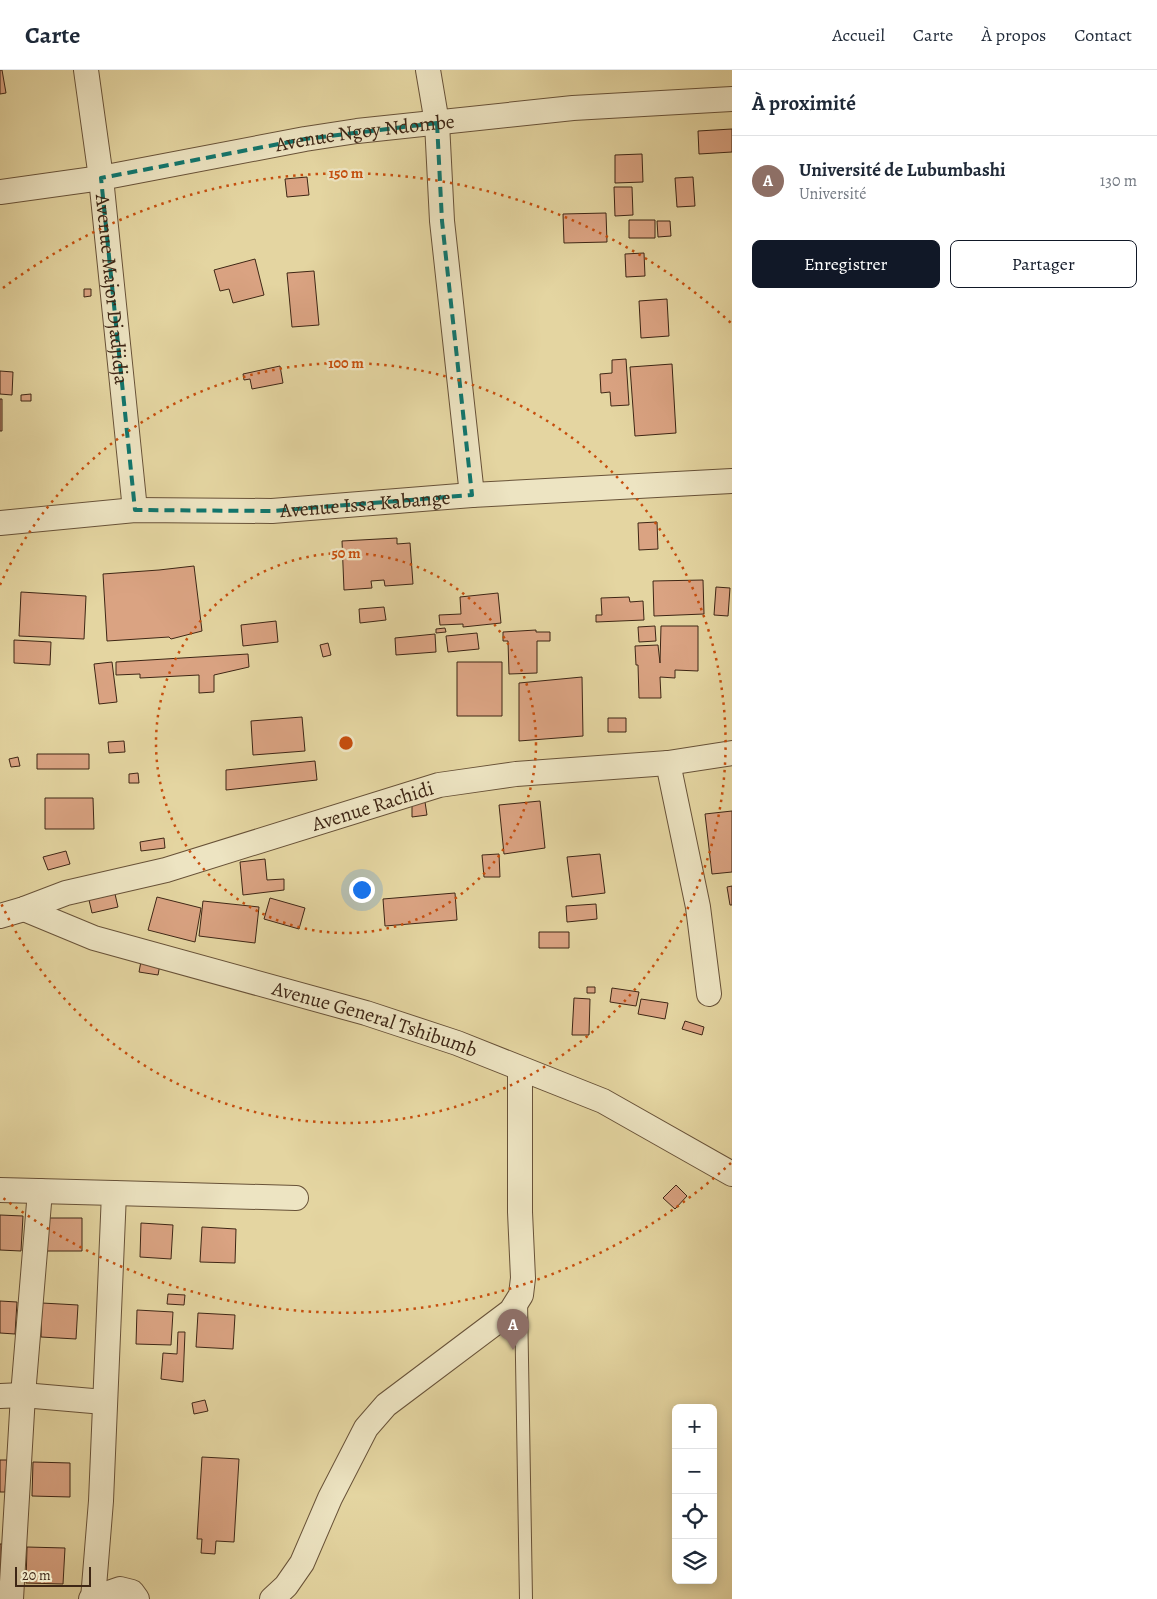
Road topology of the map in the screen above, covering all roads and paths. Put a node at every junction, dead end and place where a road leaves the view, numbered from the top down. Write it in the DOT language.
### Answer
graph roads {
  1 [pos="86,70"];
  2 [pos="428,70"];
  3 [pos="732,99"];
  4 [pos="437,124"];
  5 [pos="101,178"];
  6 [pos="0,192"];
  7 [pos="732,481"];
  8 [pos="472,495"];
  9 [pos="135,510"];
  10 [pos="0,524"];
  11 [pos="732,753"];
  12 [pos="668,763"];
  13 [pos="24,909"];
  14 [pos="0,916"];
  15 [pos="709,994"];
  16 [pos="520,1069"];
  17 [pos="732,1174"];
  18 [pos="0,1190"];
  19 [pos="40,1191"];
  20 [pos="114,1193"];
  21 [pos="296,1198"];
  22 [pos="520,1295"];
  23 [pos="11,1396"];
  24 [pos="104,1402"];
  25 [pos="11,1599"];
  26 [pos="92,1599"];
  27 [pos="137,1599"];
  28 [pos="272,1599"];
  29 [pos="526,1599"];
  1 -- 5 [label="street, Avenue Major Djadjidja"];
  2 -- 4 [label="street"];
  3 -- 4 [label="street, Avenue Ngoy Ndombe"];
  4 -- 5 [label="street, Avenue Ngoy Ndombe"];
  4 -- 8 [label="street"];
  5 -- 6 [label="street, Avenue Ngoy Ndombe"];
  5 -- 9 [label="street, Avenue Major Djadjidja"];
  7 -- 8 [label="street, Avenue Issa Kabange"];
  8 -- 9 [label="street, Avenue Issa Kabange"];
  9 -- 10 [label="street, Avenue Issa Kabange"];
  11 -- 12 [label="street, Avenue Rachidi"];
  12 -- 13 [label="street, Avenue Rachidi"];
  12 -- 15 [label="street"];
  13 -- 14 [label="street"];
  13 -- 16 [label="street, Avenue General Tshibumb"];
  16 -- 17 [label="street, Avenue General Tshibumb"];
  16 -- 22 [label="street"];
  18 -- 19 [label="street"];
  19 -- 20 [label="street"];
  19 -- 23 [label="street"];
  20 -- 21 [label="street"];
  20 -- 24 [label="street"];
  22 -- 28 [label="street"];
  22 -- 29 [label="lane"];
  23 -- 24 [label="street"];
  23 -- 25 [label="street"];
  24 -- 26 [label="street"];
  26 -- 27 [label="street"];
}
